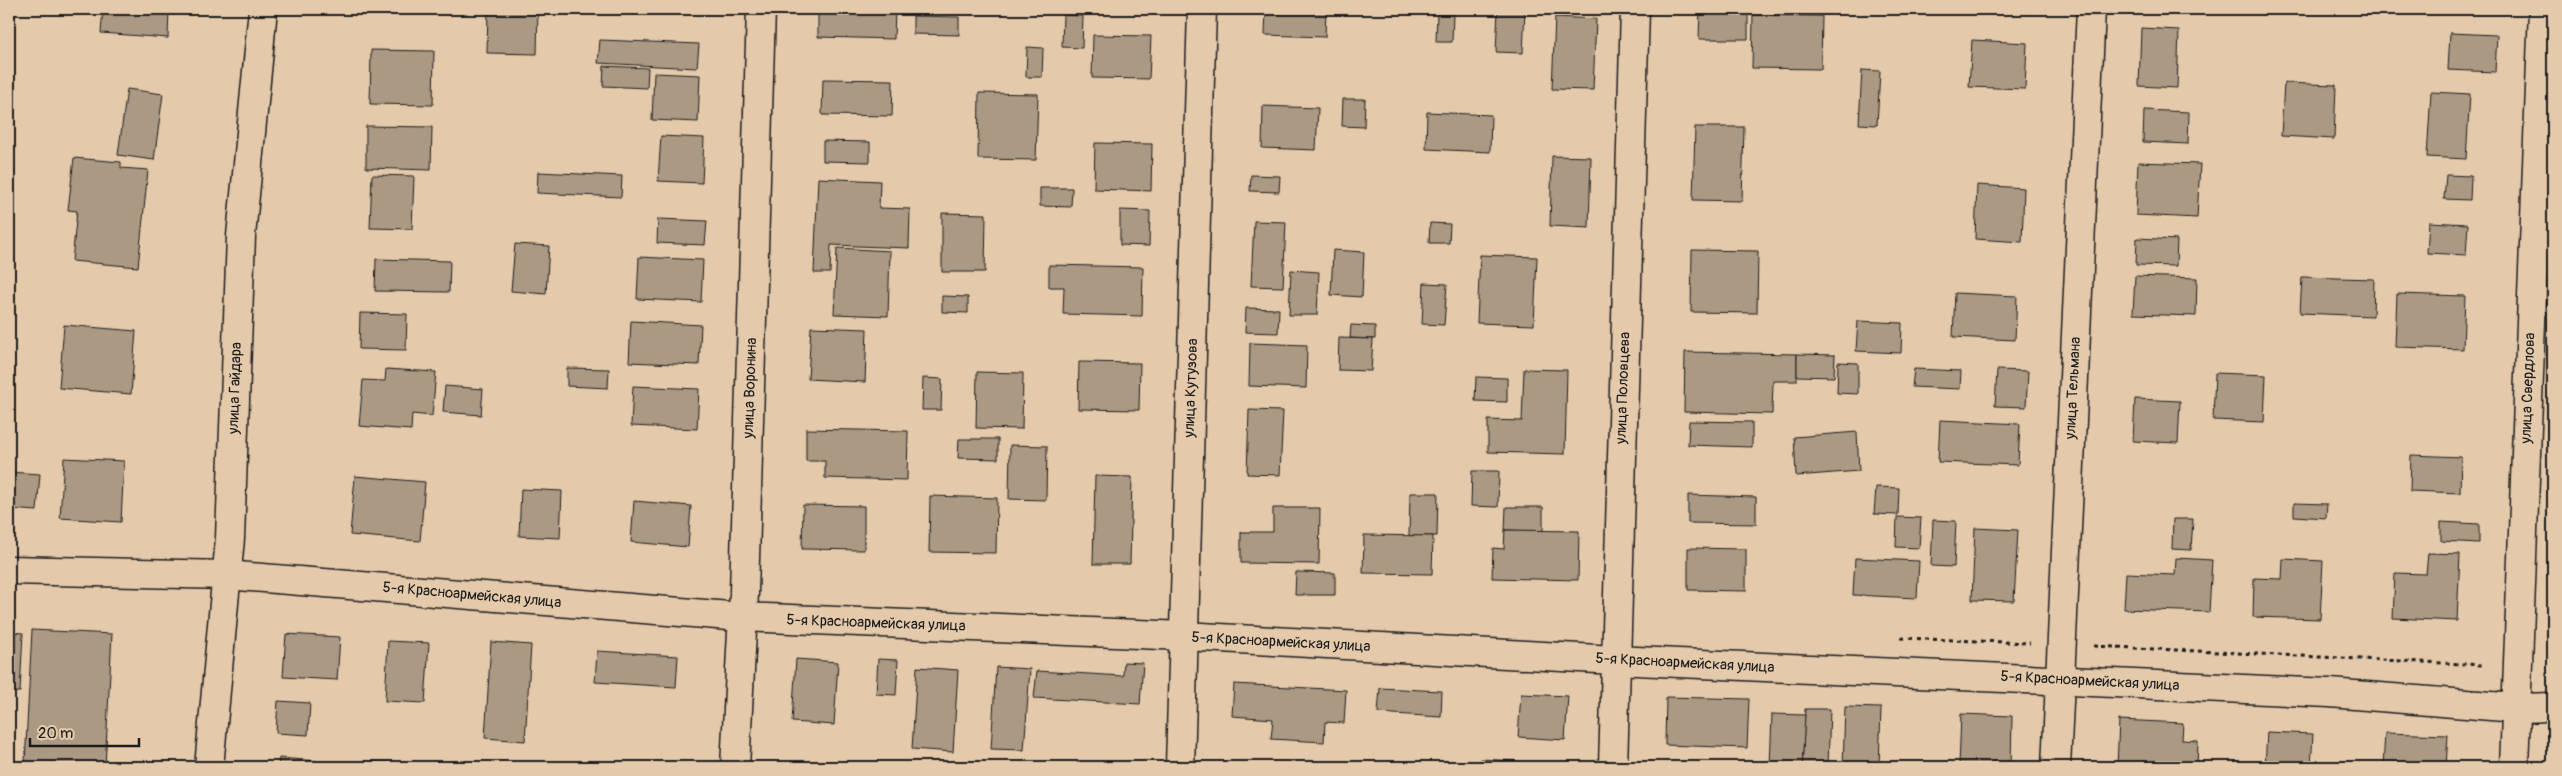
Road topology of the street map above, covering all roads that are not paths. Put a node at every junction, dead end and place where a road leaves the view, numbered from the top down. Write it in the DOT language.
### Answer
graph roads {
  1 [pos="263,9"];
  2 [pos="762,9"];
  3 [pos="1202,9"];
  4 [pos="1635,9"];
  5 [pos="2091,9"];
  6 [pos="2542,9"];
  7 [pos="9,570"];
  8 [pos="226,575"];
  9 [pos="742,617"];
  10 [pos="1184,636"];
  11 [pos="1615,660"];
  12 [pos="2059,680"];
  13 [pos="2553,707"];
  14 [pos="2516,708"];
  15 [pos="208,767"];
  16 [pos="735,767"];
  17 [pos="1180,767"];
  18 [pos="1614,767"];
  19 [pos="2056,767"];
  20 [pos="2514,767"];
  1 -- 8 [label="street, улица Гайдара"];
  2 -- 9 [label="street, улица Воронина"];
  3 -- 10 [label="street, улица Кутузова"];
  4 -- 11 [label="street, улица Половцева"];
  5 -- 12 [label="street, улица Тельмана"];
  6 -- 14 [label="street, улица Свердлова"];
  7 -- 8 [label="street, 5-я Красноармейская улица"];
  8 -- 9 [label="street, 5-я Красноармейская улица"];
  8 -- 15 [label="street, улица Гайдара"];
  9 -- 10 [label="street, 5-я Красноармейская улица"];
  9 -- 16 [label="street, улица Воронина"];
  10 -- 11 [label="street, 5-я Красноармейская улица"];
  10 -- 17 [label="street, улица Кутузова"];
  11 -- 12 [label="street, 5-я Красноармейская улица"];
  11 -- 18 [label="street, улица Половцева"];
  12 -- 14 [label="street, 5-я Красноармейская улица"];
  12 -- 19 [label="street, улица Тельмана"];
  13 -- 14 [label="street, 5-я Красноармейская улица"];
  14 -- 20 [label="street, улица Свердлова"];
}
